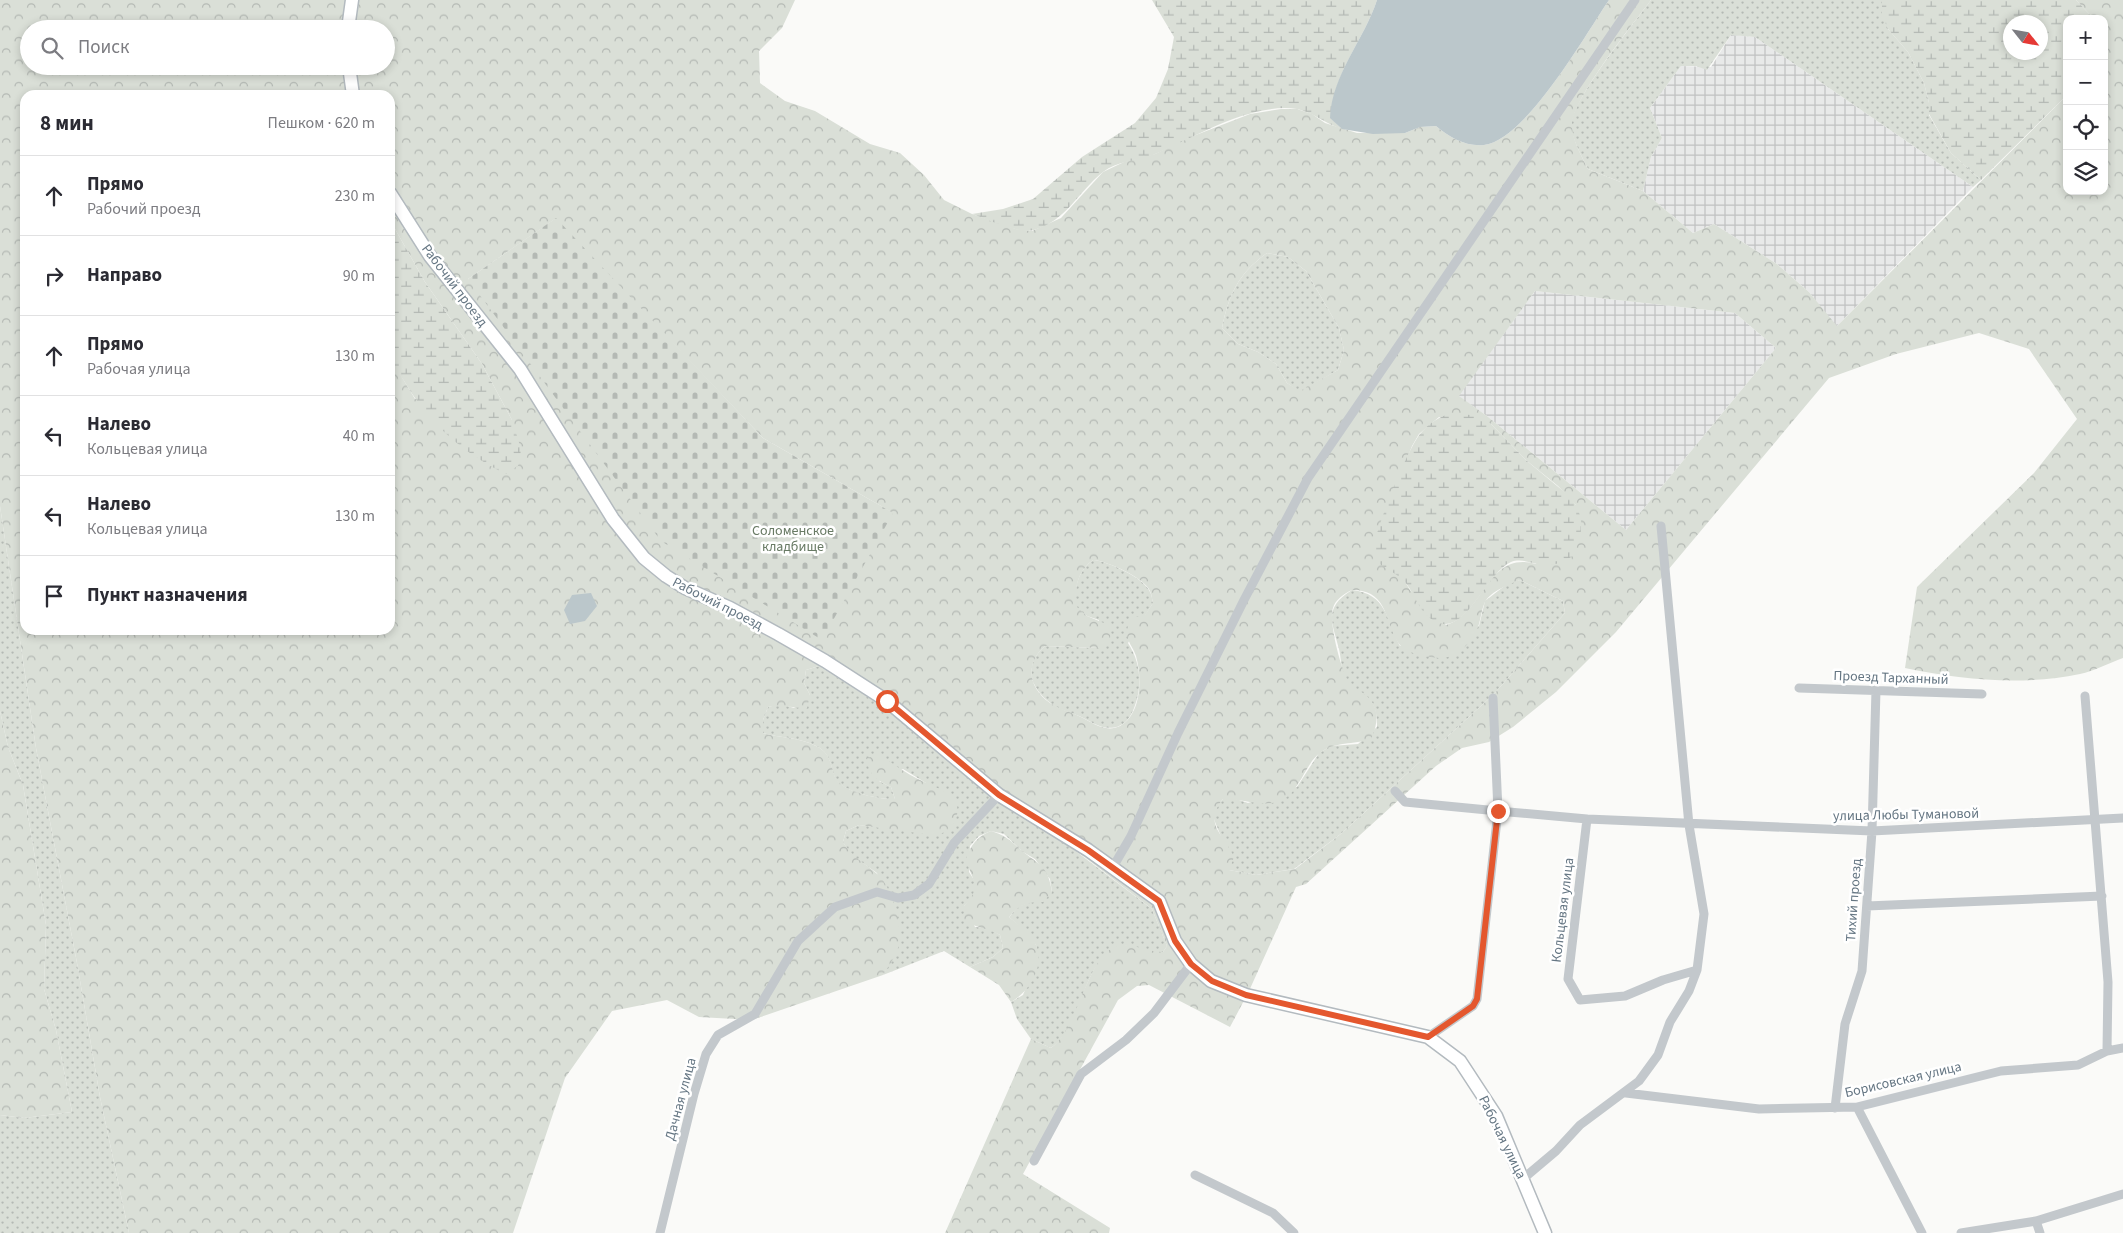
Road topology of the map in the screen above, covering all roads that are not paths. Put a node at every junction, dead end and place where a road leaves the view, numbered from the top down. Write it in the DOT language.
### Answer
graph roads {
  1 [pos="352,0"];
  2 [pos="1635,0"];
  3 [pos="349,20"];
  4 [pos="350,75"];
  5 [pos="352,90"];
  6 [pos="395,201"];
  7 [pos="1661,526"];
  8 [pos="1799,688"];
  9 [pos="1876,690"];
  10 [pos="1982,694"];
  11 [pos="2085,696"];
  12 [pos="1493,698"];
  13 [pos="1394,791"];
  14 [pos="999,795"];
  15 [pos="1498,811"];
  16 [pos="2123,818"];
  17 [pos="1587,819"];
  18 [pos="2095,820"];
  19 [pos="1689,824"];
  20 [pos="1872,832"];
  21 [pos="1113,867"];
  22 [pos="2102,896"];
  23 [pos="1159,901"];
  24 [pos="1867,906"];
  25 [pos="1191,964"];
  26 [pos="1697,970"];
  27 [pos="1428,1037"];
  28 [pos="2123,1048"];
  29 [pos="2107,1051"];
  30 [pos="1626,1093"];
  31 [pos="1857,1106"];
  32 [pos="1836,1108"];
  33 [pos="1034,1161"];
  34 [pos="1195,1175"];
  35 [pos="1524,1178"];
  36 [pos="2123,1194"];
  37 [pos="2036,1221"];
  38 [pos="1542,1232"];
  39 [pos="660,1233"];
  40 [pos="1294,1233"];
  41 [pos="1922,1233"];
  42 [pos="1961,1233"];
  43 [pos="2040,1233"];
  1 -- 3 [label="street"];
  2 -- 21 [label="street"];
  4 -- 5 [label="street"];
  6 -- 14 [label="street, Рабочий проезд"];
  7 -- 19 [label="street"];
  8 -- 9 [label="street, Проезд Тарханный"];
  9 -- 10 [label="street, Проезд Тарханный"];
  9 -- 20 [label="street, Тихий проезд"];
  11 -- 18 [label="street"];
  12 -- 15 [label="street"];
  13 -- 15 [label="street"];
  14 -- 21 [label="street, Рабочий проезд"];
  14 -- 39 [label="street, Дачная улица"];
  15 -- 17 [label="street"];
  15 -- 27 [label="street"];
  16 -- 18 [label="street, улица Любы Тумановой"];
  17 -- 19 [label="street, улица Любы Тумановой"];
  17 -- 26 [label="street, Кольцевая улица"];
  18 -- 20 [label="street, улица Любы Тумановой"];
  18 -- 22 [label="street"];
  19 -- 20 [label="street, улица Любы Тумановой"];
  19 -- 26 [label="street"];
  20 -- 24 [label="street, Тихий проезд"];
  21 -- 23 [label="street, Рабочий проезд"];
  22 -- 24 [label="street"];
  22 -- 29 [label="street"];
  23 -- 25 [label="street, Рабочая улица"];
  24 -- 32 [label="street, Тихий проезд"];
  25 -- 27 [label="street, Рабочая улица"];
  25 -- 33 [label="street"];
  26 -- 30 [label="street"];
  27 -- 35 [label="street, Рабочая улица"];
  28 -- 29 [label="street, Борисовская улица"];
  29 -- 31 [label="street, Борисовская улица"];
  30 -- 32 [label="street, Борисовская улица"];
  30 -- 35 [label="street"];
  31 -- 32 [label="street, Борисовская улица"];
  31 -- 41 [label="street"];
  34 -- 40 [label="street"];
  35 -- 38 [label="street, Рабочая улица"];
  36 -- 37 [label="street"];
  37 -- 42 [label="street"];
  37 -- 43 [label="street"];
}
